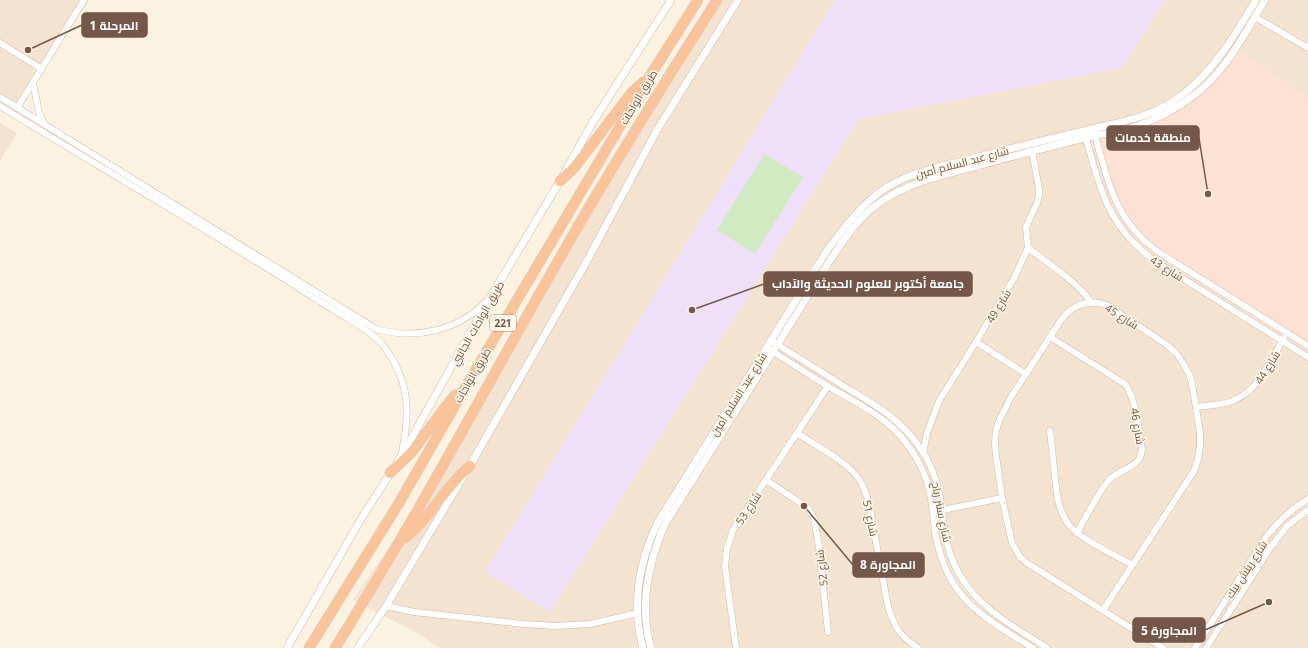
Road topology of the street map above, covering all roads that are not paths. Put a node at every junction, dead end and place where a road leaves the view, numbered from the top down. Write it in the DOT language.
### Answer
graph roads {
  1 [pos="84,0"];
  2 [pos="671,0"];
  3 [pos="698,0"];
  4 [pos="717,0"];
  5 [pos="738,0"];
  6 [pos="1256,0"];
  7 [pos="1265,0"];
  8 [pos="1255,17"];
  9 [pos="0,43"];
  10 [pos="1308,48"];
  11 [pos="42,69"];
  12 [pos="648,79"];
  13 [pos="33,83"];
  14 [pos="0,98"];
  15 [pos="0,106"];
  16 [pos="17,108"];
  17 [pos="46,126"];
  18 [pos="1094,132"];
  19 [pos="1085,134"];
  20 [pos="1032,151"];
  21 [pos="129,180"];
  22 [pos="560,181"];
  23 [pos="1028,248"];
  24 [pos="491,296"];
  25 [pos="1091,302"];
  26 [pos="1287,334"];
  27 [pos="1050,337"];
  28 [pos="1283,341"];
  29 [pos="976,342"];
  30 [pos="775,343"];
  31 [pos="1308,346"];
  32 [pos="770,350"];
  33 [pos="1308,357"];
  34 [pos="1026,374"];
  35 [pos="466,386"];
  36 [pos="828,386"];
  37 [pos="848,388"];
  38 [pos="844,395"];
  39 [pos="1196,407"];
  40 [pos="1050,431"];
  41 [pos="797,433"];
  42 [pos="923,453"];
  43 [pos="402,455"];
  44 [pos="470,466"];
  45 [pos="390,473"];
  46 [pos="766,480"];
  47 [pos="1002,498"];
  48 [pos="1308,499"];
  49 [pos="942,510"];
  50 [pos="1308,510"];
  51 [pos="668,511"];
  52 [pos="933,512"];
  53 [pos="1077,533"];
  54 [pos="400,542"];
  55 [pos="1132,565"];
  56 [pos="386,606"];
  57 [pos="1103,610"];
  58 [pos="638,613"];
  59 [pos="828,632"];
  60 [pos="287,648"];
  61 [pos="309,648"];
  62 [pos="335,648"];
  63 [pos="358,648"];
  64 [pos="643,648"];
  65 [pos="651,648"];
  66 [pos="736,648"];
  67 [pos="918,648"];
  68 [pos="1033,648"];
  69 [pos="1048,648"];
  70 [pos="1163,648"];
  71 [pos="1195,648"];
  72 [pos="1206,648"];
  1 -- 11 [label="street"];
  2 -- 22 [label="street, طريق الواحات الجانبي"];
  3 -- 12 [label="highway, طريق الواحات / 221"];
  4 -- 54 [label="highway, طريق الواحات / 221"];
  5 -- 44 [label="street"];
  6 -- 18 [label="street, شارع عبد السلام أمين"];
  7 -- 8 [label="street, شارع عبد السلام أمين"];
  8 -- 10 [label="street"];
  8 -- 18 [label="street, شارع عبد السلام أمين"];
  9 -- 11 [label="street"];
  11 -- 13 [label="street"];
  12 -- 22 [label="highway"];
  12 -- 35 [label="highway, طريق الواحات / 221"];
  13 -- 16 [label="street"];
  13 -- 17 [label="street"];
  14 -- 16 [label="street"];
  15 -- 21 [label="street"];
  16 -- 17 [label="street"];
  17 -- 21 [label="street"];
  18 -- 19 [label="street, شارع عبد السلام أمين"];
  18 -- 26 [label="street, شارع 43"];
  19 -- 20 [label="street, شارع عبد السلام أمين"];
  19 -- 28 [label="street, شارع 43"];
  19 -- 30 [label="street, شارع عبد السلام أمين"];
  20 -- 23 [label="street"];
  20 -- 30 [label="street, شارع عبد السلام أمين"];
  21 -- 24 [label="street"];
  21 -- 43 [label="street"];
  22 -- 24 [label="street, طريق الواحات الجانبي"];
  23 -- 25 [label="street"];
  23 -- 29 [label="street, شارع 49"];
  24 -- 43 [label="street, طريق الواحات الجانبي"];
  25 -- 27 [label="street, شارع 45"];
  25 -- 39 [label="street, شارع 45"];
  26 -- 28 [label="street, شارع 44"];
  26 -- 31 [label="street, شارع 43"];
  27 -- 34 [label="street, شارع 45"];
  27 -- 53 [label="street, شارع 46"];
  28 -- 33 [label="street, شارع 43"];
  28 -- 39 [label="street, شارع 44"];
  29 -- 34 [label="street"];
  29 -- 42 [label="street, شارع 49"];
  30 -- 32 [label="street, شارع عبد السلام أمين"];
  30 -- 37 [label="street, شارع سنتر رباح"];
  32 -- 36 [label="street, شارع سنتر رباح"];
  32 -- 51 [label="street, شارع عبد السلام أمين"];
  34 -- 47 [label="street, شارع 45"];
  35 -- 45 [label="highway"];
  35 -- 61 [label="highway, طريق الواحات / 221"];
  36 -- 38 [label="street, شارع سنتر رباح"];
  36 -- 41 [label="street, شارع 53"];
  37 -- 38 [label="street"];
  37 -- 42 [label="street, شارع سنتر رباح"];
  38 -- 52 [label="street, شارع سنتر رباح"];
  39 -- 55 [label="street, شارع 45"];
  40 -- 53 [label="street"];
  41 -- 46 [label="street, شارع 53"];
  41 -- 67 [label="street, شارع 51"];
  42 -- 49 [label="street, شارع سنتر رباح"];
  43 -- 45 [label="street, طريق الواحات الجانبي"];
  44 -- 54 [label="highway"];
  44 -- 56 [label="street"];
  45 -- 60 [label="street, طريق الواحات الجانبي"];
  46 -- 59 [label="street, شارع 52"];
  46 -- 66 [label="street, شارع 53"];
  47 -- 49 [label="street"];
  47 -- 57 [label="street, شارع 45"];
  48 -- 71 [label="street, شارع ريتش بيك"];
  49 -- 52 [label="street"];
  49 -- 69 [label="street, شارع سنتر رباح"];
  50 -- 72 [label="street, شارع ريتش بيك"];
  51 -- 58 [label="street, شارع عبد السلام أمين"];
  51 -- 65 [label="street, شارع عبد السلام أمين"];
  52 -- 68 [label="street, شارع سنتر رباح"];
  53 -- 55 [label="street"];
  54 -- 62 [label="highway, طريق الواحات / 221"];
  55 -- 57 [label="street, شارع 45"];
  56 -- 58 [label="street"];
  56 -- 63 [label="street"];
  57 -- 70 [label="street, شارع 45"];
  58 -- 64 [label="street, شارع عبد السلام أمين"];
}
